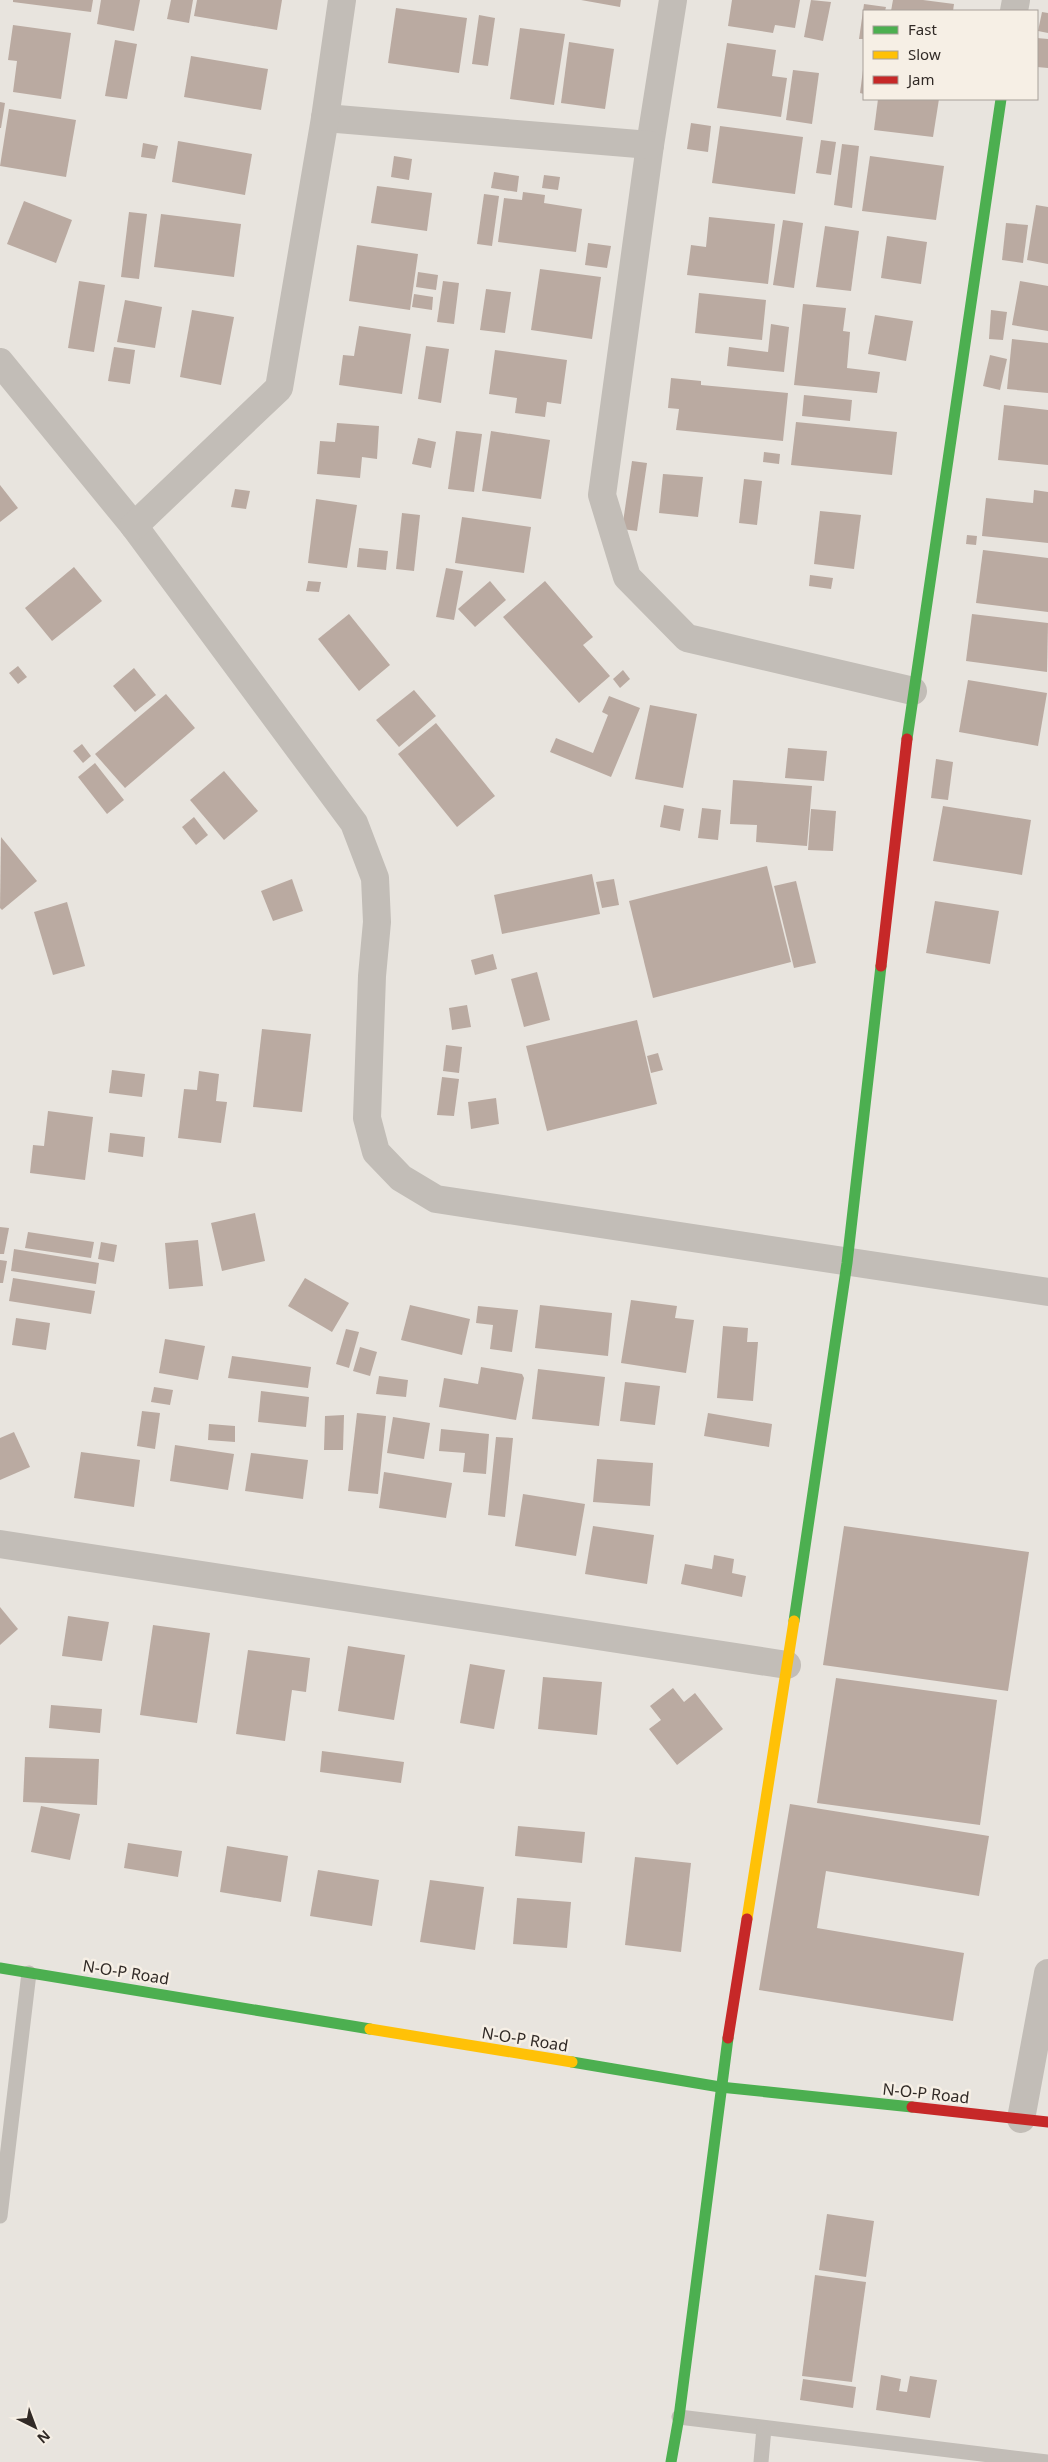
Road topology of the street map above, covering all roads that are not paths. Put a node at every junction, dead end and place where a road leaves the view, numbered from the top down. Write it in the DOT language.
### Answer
graph roads {
  1 [pos="342,0"];
  2 [pos="673,0"];
  3 [pos="1001,100"];
  4 [pos="325,118"];
  5 [pos="650,145"];
  6 [pos="0,362"];
  7 [pos="134,526"];
  8 [pos="913,691"];
  9 [pos="847,1263"];
  10 [pos="1048,1292"];
  11 [pos="0,1544"];
  12 [pos="787,1665"];
  13 [pos="0,1968"];
  14 [pos="29,1973"];
  15 [pos="1048,1973"];
  16 [pos="720,2087"];
  17 [pos="1020,2119"];
  18 [pos="1048,2122"];
  19 [pos="0,2216"];
  20 [pos="679,2417"];
  21 [pos="764,2428"];
  22 [pos="671,2462"];
  23 [pos="761,2462"];
  24 [pos="1047,2462"];
  1 -- 4 [label="street"];
  2 -- 5 [label="street"];
  3 -- 8 [label="street"];
  4 -- 5 [label="street"];
  4 -- 7 [label="street"];
  5 -- 8 [label="street"];
  6 -- 7 [label="street"];
  7 -- 9 [label="street"];
  8 -- 9 [label="street"];
  9 -- 10 [label="street"];
  9 -- 12 [label="street"];
  11 -- 12 [label="street"];
  12 -- 16 [label="street"];
  13 -- 14 [label="street, N-O-P Road"];
  14 -- 16 [label="street, N-O-P Road"];
  14 -- 19 [label="lane"];
  15 -- 17 [label="street"];
  16 -- 17 [label="street, N-O-P Road"];
  16 -- 20 [label="street"];
  17 -- 18 [label="street, N-O-P Road"];
  20 -- 21 [label="lane"];
  20 -- 22 [label="street"];
  21 -- 23 [label="lane"];
  21 -- 24 [label="lane"];
}
